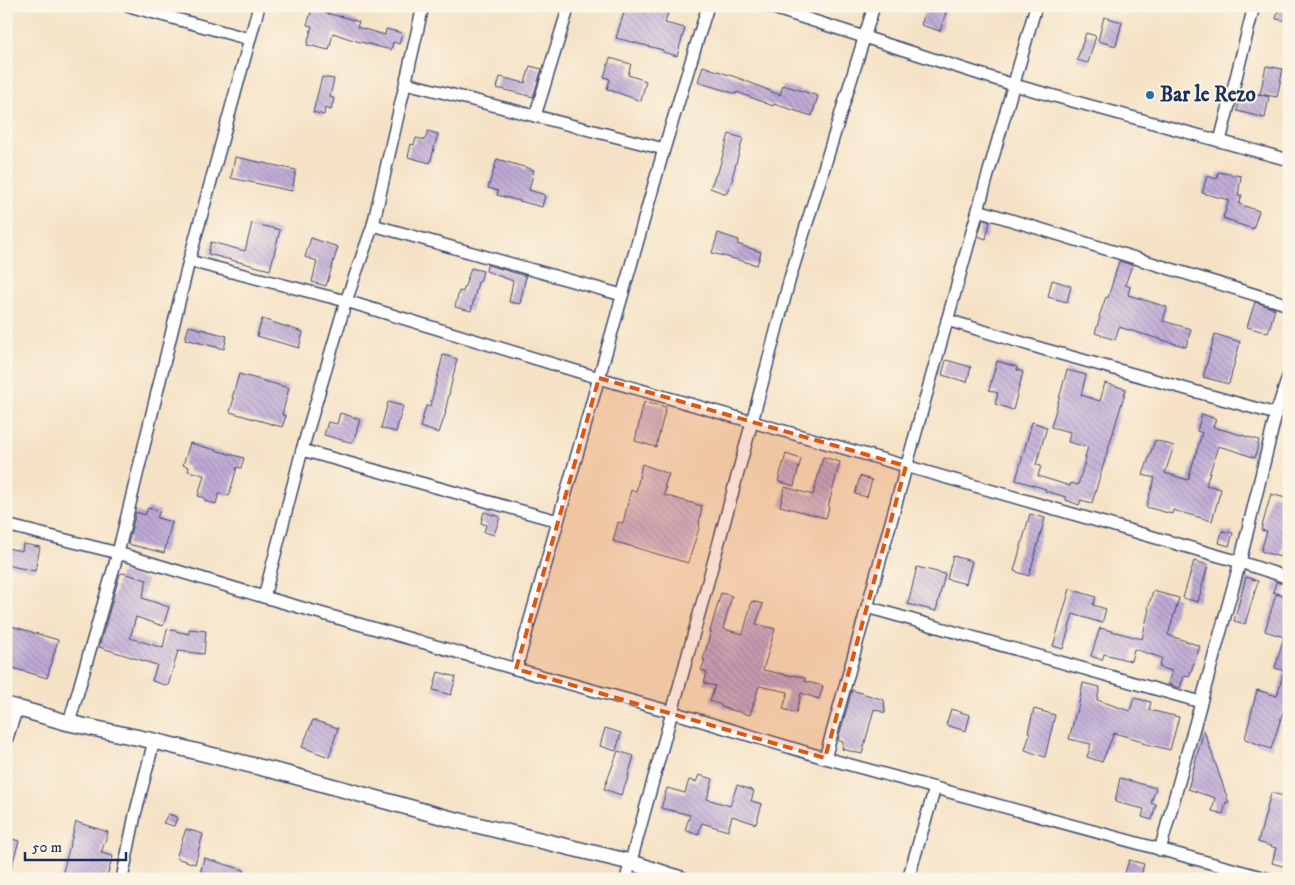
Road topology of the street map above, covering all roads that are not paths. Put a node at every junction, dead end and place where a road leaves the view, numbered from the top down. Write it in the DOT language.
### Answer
graph roads {
  1 [pos="128,6"];
  2 [pos="259,6"];
  3 [pos="424,6"];
  4 [pos="569,6"];
  5 [pos="708,6"];
  6 [pos="766,6"];
  7 [pos="874,6"];
  8 [pos="1036,6"];
  9 [pos="1254,6"];
  10 [pos="865,38"];
  11 [pos="249,39"];
  12 [pos="406,83"];
  13 [pos="1014,85"];
  14 [pos="535,116"];
  15 [pos="1220,142"];
  16 [pos="664,149"];
  17 [pos="1289,160"];
  18 [pos="978,210"];
  19 [pos="373,225"];
  20 [pos="189,261"];
  21 [pos="622,295"];
  22 [pos="346,301"];
  23 [pos="1289,305"];
  24 [pos="947,320"];
  25 [pos="1289,374"];
  26 [pos="599,378"];
  27 [pos="1276,414"];
  28 [pos="752,422"];
  29 [pos="302,450"];
  30 [pos="906,466"];
  31 [pos="558,521"];
  32 [pos="6,525"];
  33 [pos="118,552"];
  34 [pos="1240,562"];
  35 [pos="1289,578"];
  36 [pos="264,597"];
  37 [pos="867,607"];
  38 [pos="516,669"];
  39 [pos="1201,702"];
  40 [pos="12,707"];
  41 [pos="672,712"];
  42 [pos="69,723"];
  43 [pos="6,741"];
  44 [pos="154,741"];
  45 [pos="825,758"];
  46 [pos="935,788"];
  47 [pos="1160,850"];
  48 [pos="630,862"];
  49 [pos="122,879"];
  50 [pos="626,879"];
  51 [pos="681,879"];
  52 [pos="908,879"];
  53 [pos="1269,879"];
  1 -- 11 [label="street"];
  2 -- 11 [label="street"];
  3 -- 12 [label="street"];
  4 -- 14 [label="street"];
  5 -- 16 [label="street"];
  6 -- 10 [label="street"];
  7 -- 10 [label="street"];
  8 -- 13 [label="street"];
  9 -- 15 [label="street"];
  10 -- 13 [label="street"];
  10 -- 28 [label="street"];
  11 -- 20 [label="street"];
  12 -- 14 [label="street"];
  12 -- 19 [label="street"];
  13 -- 15 [label="street"];
  13 -- 18 [label="street"];
  14 -- 16 [label="street"];
  15 -- 17 [label="street"];
  16 -- 21 [label="street"];
  18 -- 23 [label="street"];
  18 -- 24 [label="street"];
  19 -- 21 [label="street"];
  19 -- 22 [label="street"];
  20 -- 22 [label="street"];
  20 -- 33 [label="street"];
  21 -- 26 [label="street"];
  22 -- 26 [label="street"];
  22 -- 29 [label="street"];
  24 -- 27 [label="street"];
  24 -- 30 [label="street"];
  25 -- 27 [label="street"];
  26 -- 28 [label="street"];
  26 -- 31 [label="street"];
  27 -- 34 [label="street"];
  28 -- 30 [label="street"];
  28 -- 41 [label="street"];
  29 -- 31 [label="street"];
  29 -- 36 [label="street"];
  30 -- 34 [label="street"];
  30 -- 37 [label="street"];
  31 -- 38 [label="street"];
  32 -- 33 [label="street"];
  33 -- 36 [label="street"];
  33 -- 42 [label="street"];
  34 -- 35 [label="street"];
  34 -- 39 [label="street"];
  36 -- 38 [label="street"];
  37 -- 39 [label="street"];
  37 -- 45 [label="street"];
  38 -- 41 [label="street"];
  39 -- 47 [label="street"];
  40 -- 42 [label="street"];
  40 -- 43 [label="street"];
  41 -- 45 [label="street"];
  41 -- 48 [label="street"];
  42 -- 44 [label="street"];
  44 -- 48 [label="street"];
  44 -- 49 [label="street"];
  45 -- 46 [label="street"];
  46 -- 47 [label="street"];
  46 -- 52 [label="street"];
  47 -- 53 [label="street"];
  48 -- 50 [label="street"];
  48 -- 51 [label="street"];
}
